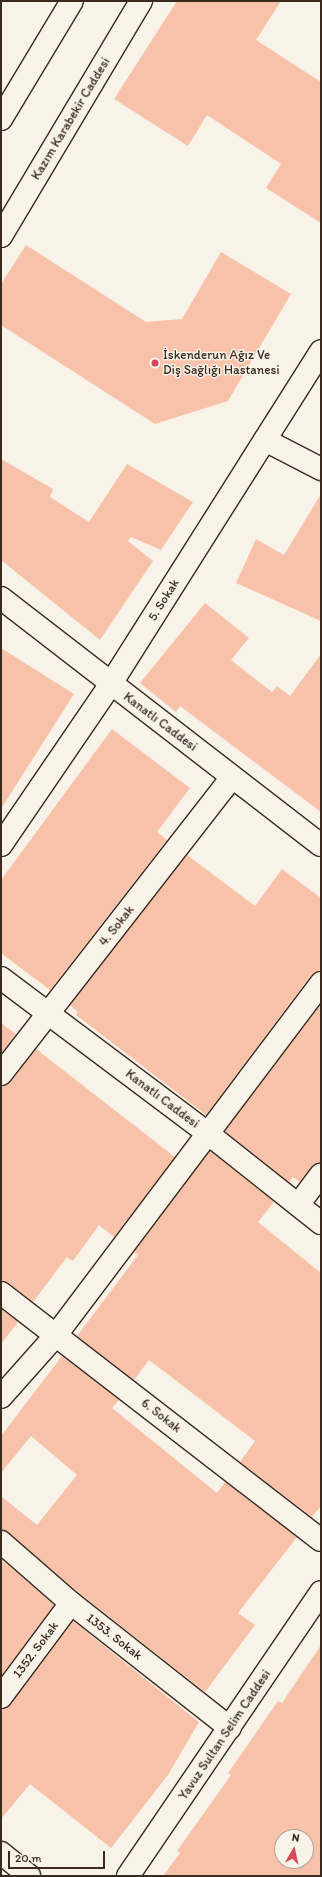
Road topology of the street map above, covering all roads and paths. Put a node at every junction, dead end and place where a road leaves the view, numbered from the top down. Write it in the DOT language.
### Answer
graph roads {
  1 [pos="72,1"];
  2 [pos="141,1"];
  3 [pos="1,119"];
  4 [pos="1,236"];
  5 [pos="321,351"];
  6 [pos="265,440"];
  7 [pos="321,469"];
  8 [pos="1,598"];
  9 [pos="110,684"];
  10 [pos="232,777"];
  11 [pos="1,845"];
  12 [pos="321,845"];
  13 [pos="1,978"];
  14 [pos="321,984"];
  15 [pos="48,1014"];
  16 [pos="1,1074"];
  17 [pos="206,1132"];
  18 [pos="321,1175"];
  19 [pos="298,1205"];
  20 [pos="321,1223"];
  21 [pos="1,1293"];
  22 [pos="56,1335"];
  23 [pos="1,1397"];
  24 [pos="321,1540"];
  25 [pos="1,1542"];
  26 [pos="321,1592"];
  27 [pos="71,1603"];
  28 [pos="1,1697"];
  29 [pos="230,1728"];
  30 [pos="1,1853"];
  31 [pos="29,1876"];
  32 [pos="128,1876"];
  1 -- 3 [label="street"];
  2 -- 4 [label="street, Kazım Karabekir Caddesi"];
  5 -- 6 [label="street, 5. Sokak"];
  6 -- 7 [label="street"];
  6 -- 9 [label="street, 5. Sokak"];
  8 -- 9 [label="street, Kanatlı Caddesi"];
  9 -- 10 [label="street, Kanatlı Caddesi"];
  9 -- 11 [label="street, 5. Sokak"];
  10 -- 12 [label="street, Kanatlı Caddesi"];
  10 -- 15 [label="street, 4. Sokak"];
  13 -- 15 [label="street, Kanatlı Caddesi"];
  14 -- 17 [label="street"];
  15 -- 16 [label="street, 4. Sokak"];
  15 -- 17 [label="street, Kanatlı Caddesi"];
  17 -- 19 [label="street, Kanatlı Caddesi"];
  17 -- 22 [label="street"];
  18 -- 19 [label="street"];
  19 -- 20 [label="street, Kanatlı Caddesi"];
  21 -- 22 [label="street, 6. Sokak"];
  22 -- 23 [label="street"];
  22 -- 24 [label="street, 6. Sokak"];
  25 -- 27 [label="street, 1353. Sokak"];
  26 -- 29 [label="street, Yavuz Sultan Selim Caddesi"];
  27 -- 28 [label="street, 1352. Sokak"];
  27 -- 29 [label="street, 1353. Sokak"];
  29 -- 32 [label="street, Yavuz Sultan Selim Caddesi"];
  30 -- 31 [label="street"];
}
